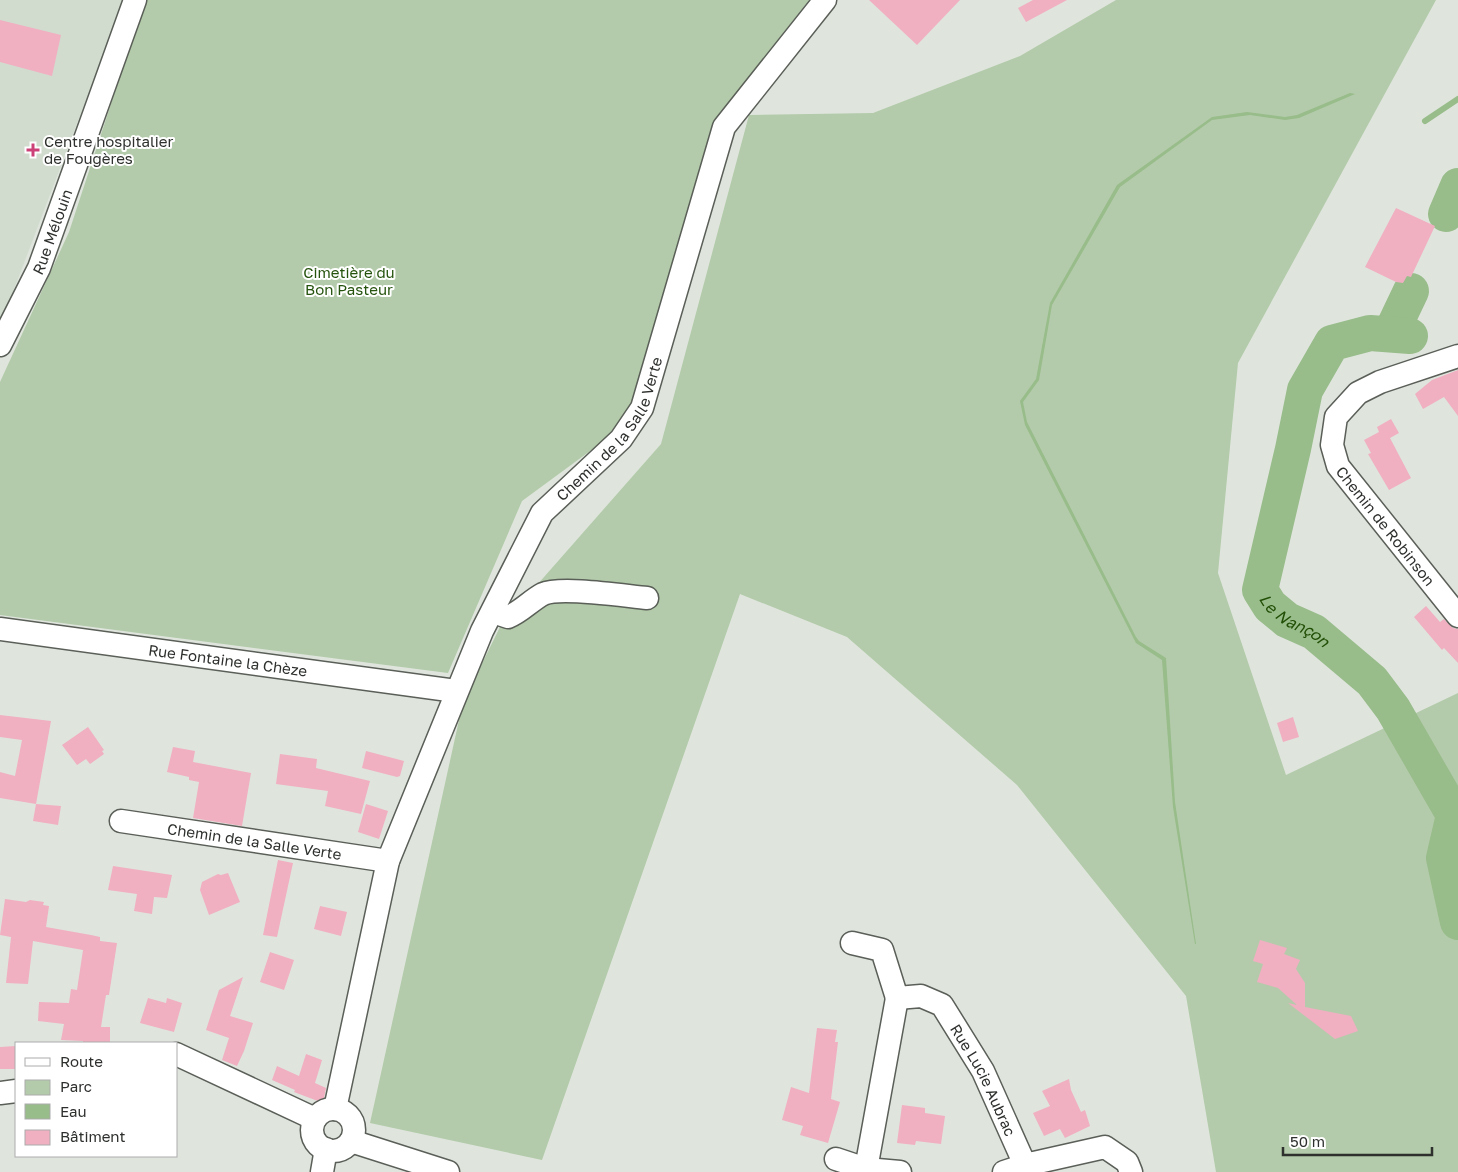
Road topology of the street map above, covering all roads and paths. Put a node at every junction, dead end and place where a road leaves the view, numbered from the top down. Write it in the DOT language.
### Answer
graph roads {
  1 [pos="135,0"];
  2 [pos="825,0"];
  3 [pos="0,346"];
  4 [pos="1458,356"];
  5 [pos="648,598"];
  6 [pos="493,612"];
  7 [pos="1458,616"];
  8 [pos="0,629"];
  9 [pos="456,691"];
  10 [pos="121,821"];
  11 [pos="388,861"];
  12 [pos="852,943"];
  13 [pos="897,998"];
  14 [pos="178,1055"];
  15 [pos="15,1091"];
  16 [pos="0,1093"];
  17 [pos="335,1109"];
  18 [pos="315,1119"];
  19 [pos="351,1141"];
  20 [pos="326,1149"];
  21 [pos="836,1160"];
  22 [pos="1015,1168"];
  23 [pos="866,1169"];
  24 [pos="322,1172"];
  25 [pos="448,1172"];
  26 [pos="900,1172"];
  27 [pos="1131,1172"];
  1 -- 3 [label="street, Rue Mélouin"];
  2 -- 6 [label="street, Chemin de la Salle Verte"];
  4 -- 7 [label="street, Chemin de Robinson"];
  5 -- 6 [label="street"];
  6 -- 9 [label="street, Chemin de la Salle Verte"];
  8 -- 9 [label="street, Rue Fontaine la Chèze"];
  9 -- 11 [label="street, Chemin de la Salle Verte"];
  10 -- 11 [label="street, Chemin de la Salle Verte"];
  11 -- 17 [label="street, Chemin de la Salle Verte"];
  12 -- 13 [label="street"];
  13 -- 22 [label="street, Rue Lucie Aubrac"];
  13 -- 23 [label="street"];
  14 -- 18 [label="street"];
  15 -- 16 [label="street"];
  17 -- 18 [label="street"];
  17 -- 19 [label="street"];
  18 -- 20 [label="street"];
  19 -- 20 [label="street"];
  19 -- 25 [label="street"];
  20 -- 24 [label="street"];
  21 -- 23 [label="street"];
  22 -- 27 [label="street, Rue Lucie Aubrac"];
  23 -- 26 [label="street"];
}
